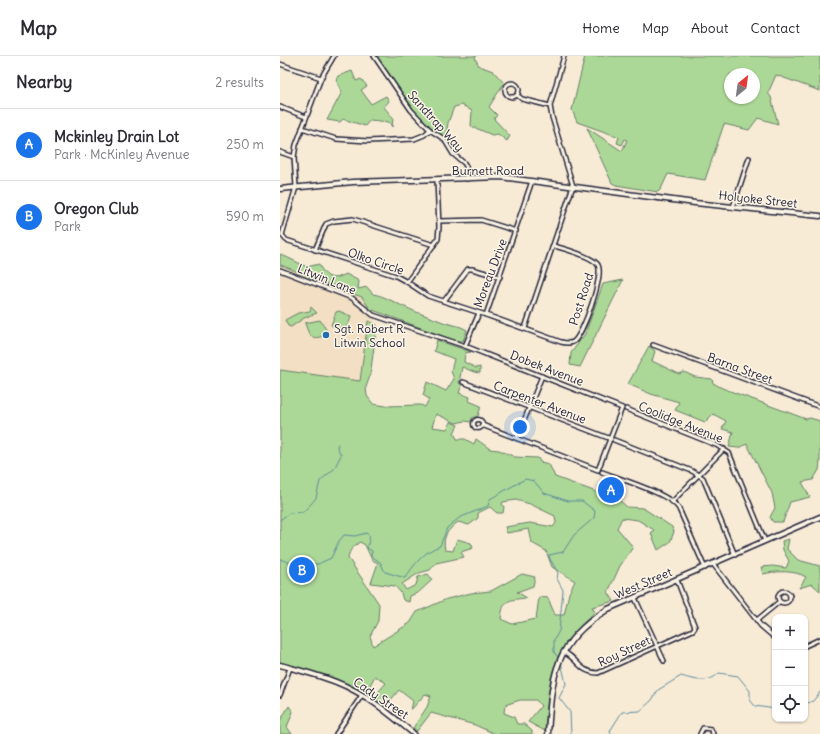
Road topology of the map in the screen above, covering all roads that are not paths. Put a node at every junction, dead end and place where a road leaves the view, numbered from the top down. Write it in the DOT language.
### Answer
graph roads {
  1 [pos="334,56"];
  2 [pos="374,56"];
  3 [pos="564,56"];
  4 [pos="280,64"];
  5 [pos="321,78"];
  6 [pos="517,95"];
  7 [pos="550,106"];
  8 [pos="280,107"];
  9 [pos="306,117"];
  10 [pos="302,128"];
  11 [pos="430,130"];
  12 [pos="280,152"];
  13 [pos="294,157"];
  14 [pos="749,158"];
  15 [pos="468,179"];
  16 [pos="437,180"];
  17 [pos="532,180"];
  18 [pos="573,186"];
  19 [pos="296,187"];
  20 [pos="280,189"];
  21 [pos="695,203"];
  22 [pos="733,207"];
  23 [pos="820,216"];
  24 [pos="439,221"];
  25 [pos="516,231"];
  26 [pos="434,245"];
  27 [pos="554,246"];
  28 [pos="315,250"];
  29 [pos="280,270"];
  30 [pos="500,277"];
  31 [pos="407,282"];
  32 [pos="444,301"];
  33 [pos="479,312"];
  34 [pos="486,315"];
  35 [pos="525,328"];
  36 [pos="653,345"];
  37 [pos="465,346"];
  38 [pos="542,376"];
  39 [pos="463,382"];
  40 [pos="529,407"];
  41 [pos="820,407"];
  42 [pos="626,409"];
  43 [pos="482,425"];
  44 [pos="517,438"];
  45 [pos="612,440"];
  46 [pos="724,449"];
  47 [pos="602,472"];
  48 [pos="698,474"];
  49 [pos="672,501"];
  50 [pos="820,517"];
  51 [pos="765,542"];
  52 [pos="735,555"];
  53 [pos="713,564"];
  54 [pos="705,568"];
  55 [pos="676,580"];
  56 [pos="635,598"];
  57 [pos="779,602"];
  58 [pos="757,620"];
  59 [pos="772,635"];
  60 [pos="820,639"];
  61 [pos="657,645"];
  62 [pos="808,645"];
  63 [pos="564,652"];
  64 [pos="664,661"];
  65 [pos="280,665"];
  66 [pos="290,668"];
  67 [pos="280,679"];
  68 [pos="286,681"];
  69 [pos="280,695"];
  70 [pos="362,695"];
  71 [pos="336,734"];
  72 [pos="414,734"];
  73 [pos="548,734"];
  74 [pos="700,734"];
  75 [pos="713,734"];
  1 -- 5 [label="street"];
  2 -- 11 [label="street, Sandtrap Way"];
  3 -- 7 [label="street"];
  4 -- 5 [label="street"];
  5 -- 9 [label="street"];
  6 -- 6 [label="street"];
  6 -- 7 [label="street"];
  7 -- 18 [label="street"];
  8 -- 9 [label="street"];
  9 -- 10 [label="street"];
  10 -- 11 [label="street"];
  10 -- 13 [label="street"];
  11 -- 15 [label="street, Sandtrap Way"];
  12 -- 13 [label="street"];
  13 -- 19 [label="street"];
  14 -- 22 [label="street"];
  15 -- 16 [label="main road, Burnett Road"];
  15 -- 17 [label="main road, Burnett Road"];
  16 -- 19 [label="main road, Burnett Road"];
  16 -- 24 [label="street, Olko Circle"];
  17 -- 18 [label="main road, Burnett Road"];
  17 -- 25 [label="street, Moreau Drive"];
  18 -- 21 [label="main road, Burnett Road"];
  18 -- 27 [label="street"];
  19 -- 20 [label="main road, Burnett Road"];
  19 -- 28 [label="street, Olko Circle"];
  21 -- 22 [label="main road, Holyoke Street"];
  22 -- 23 [label="main road, Holyoke Street"];
  24 -- 25 [label="street"];
  24 -- 26 [label="street, Olko Circle"];
  25 -- 30 [label="street, Moreau Drive"];
  26 -- 28 [label="street"];
  26 -- 31 [label="street, Olko Circle"];
  27 -- 35 [label="street"];
  27 -- 35 [label="street, Post Road"];
  28 -- 31 [label="street, Olko Circle"];
  29 -- 37 [label="street, Litwin Lane"];
  30 -- 32 [label="street"];
  30 -- 34 [label="street, Moreau Drive"];
  31 -- 32 [label="street, Moreau Drive"];
  32 -- 33 [label="street, Moreau Drive"];
  33 -- 34 [label="street, Moreau Drive"];
  33 -- 37 [label="street"];
  34 -- 35 [label="street, Post Road"];
  36 -- 41 [label="street, Barna Street"];
  37 -- 38 [label="street, Dobek Avenue"];
  38 -- 40 [label="street"];
  38 -- 45 [label="street, Dobek Avenue"];
  39 -- 40 [label="street, Carpenter Avenue"];
  40 -- 44 [label="street"];
  40 -- 45 [label="street, Carpenter Avenue"];
  42 -- 46 [label="street, Coolidge Avenue"];
  43 -- 44 [label="street"];
  44 -- 45 [label="street"];
  45 -- 48 [label="street, Carpenter Avenue"];
  46 -- 48 [label="street"];
  46 -- 51 [label="street, Coolidge Avenue"];
  47 -- 49 [label="street"];
  48 -- 49 [label="street"];
  48 -- 52 [label="street"];
  49 -- 54 [label="street"];
  50 -- 51 [label="main road, West Street"];
  51 -- 52 [label="main road, West Street"];
  52 -- 53 [label="main road, West Street"];
  53 -- 54 [label="main road, West Street"];
  53 -- 58 [label="street"];
  54 -- 55 [label="main road, West Street"];
  55 -- 56 [label="main road, West Street"];
  55 -- 61 [label="street, Roy Street"];
  56 -- 61 [label="street"];
  56 -- 63 [label="main road, West Street"];
  57 -- 57 [label="street"];
  57 -- 58 [label="street"];
  58 -- 59 [label="street"];
  60 -- 62 [label="street"];
  61 -- 63 [label="street, Roy Street"];
  61 -- 64 [label="street"];
  63 -- 73 [label="main road, West Street"];
  65 -- 66 [label="main road, Cady Street"];
  66 -- 68 [label="street"];
  66 -- 70 [label="main road, Cady Street"];
  67 -- 68 [label="street"];
  68 -- 69 [label="street"];
  70 -- 71 [label="street"];
  70 -- 72 [label="main road, Cady Street"];
  74 -- 75 [label="street"];
}
